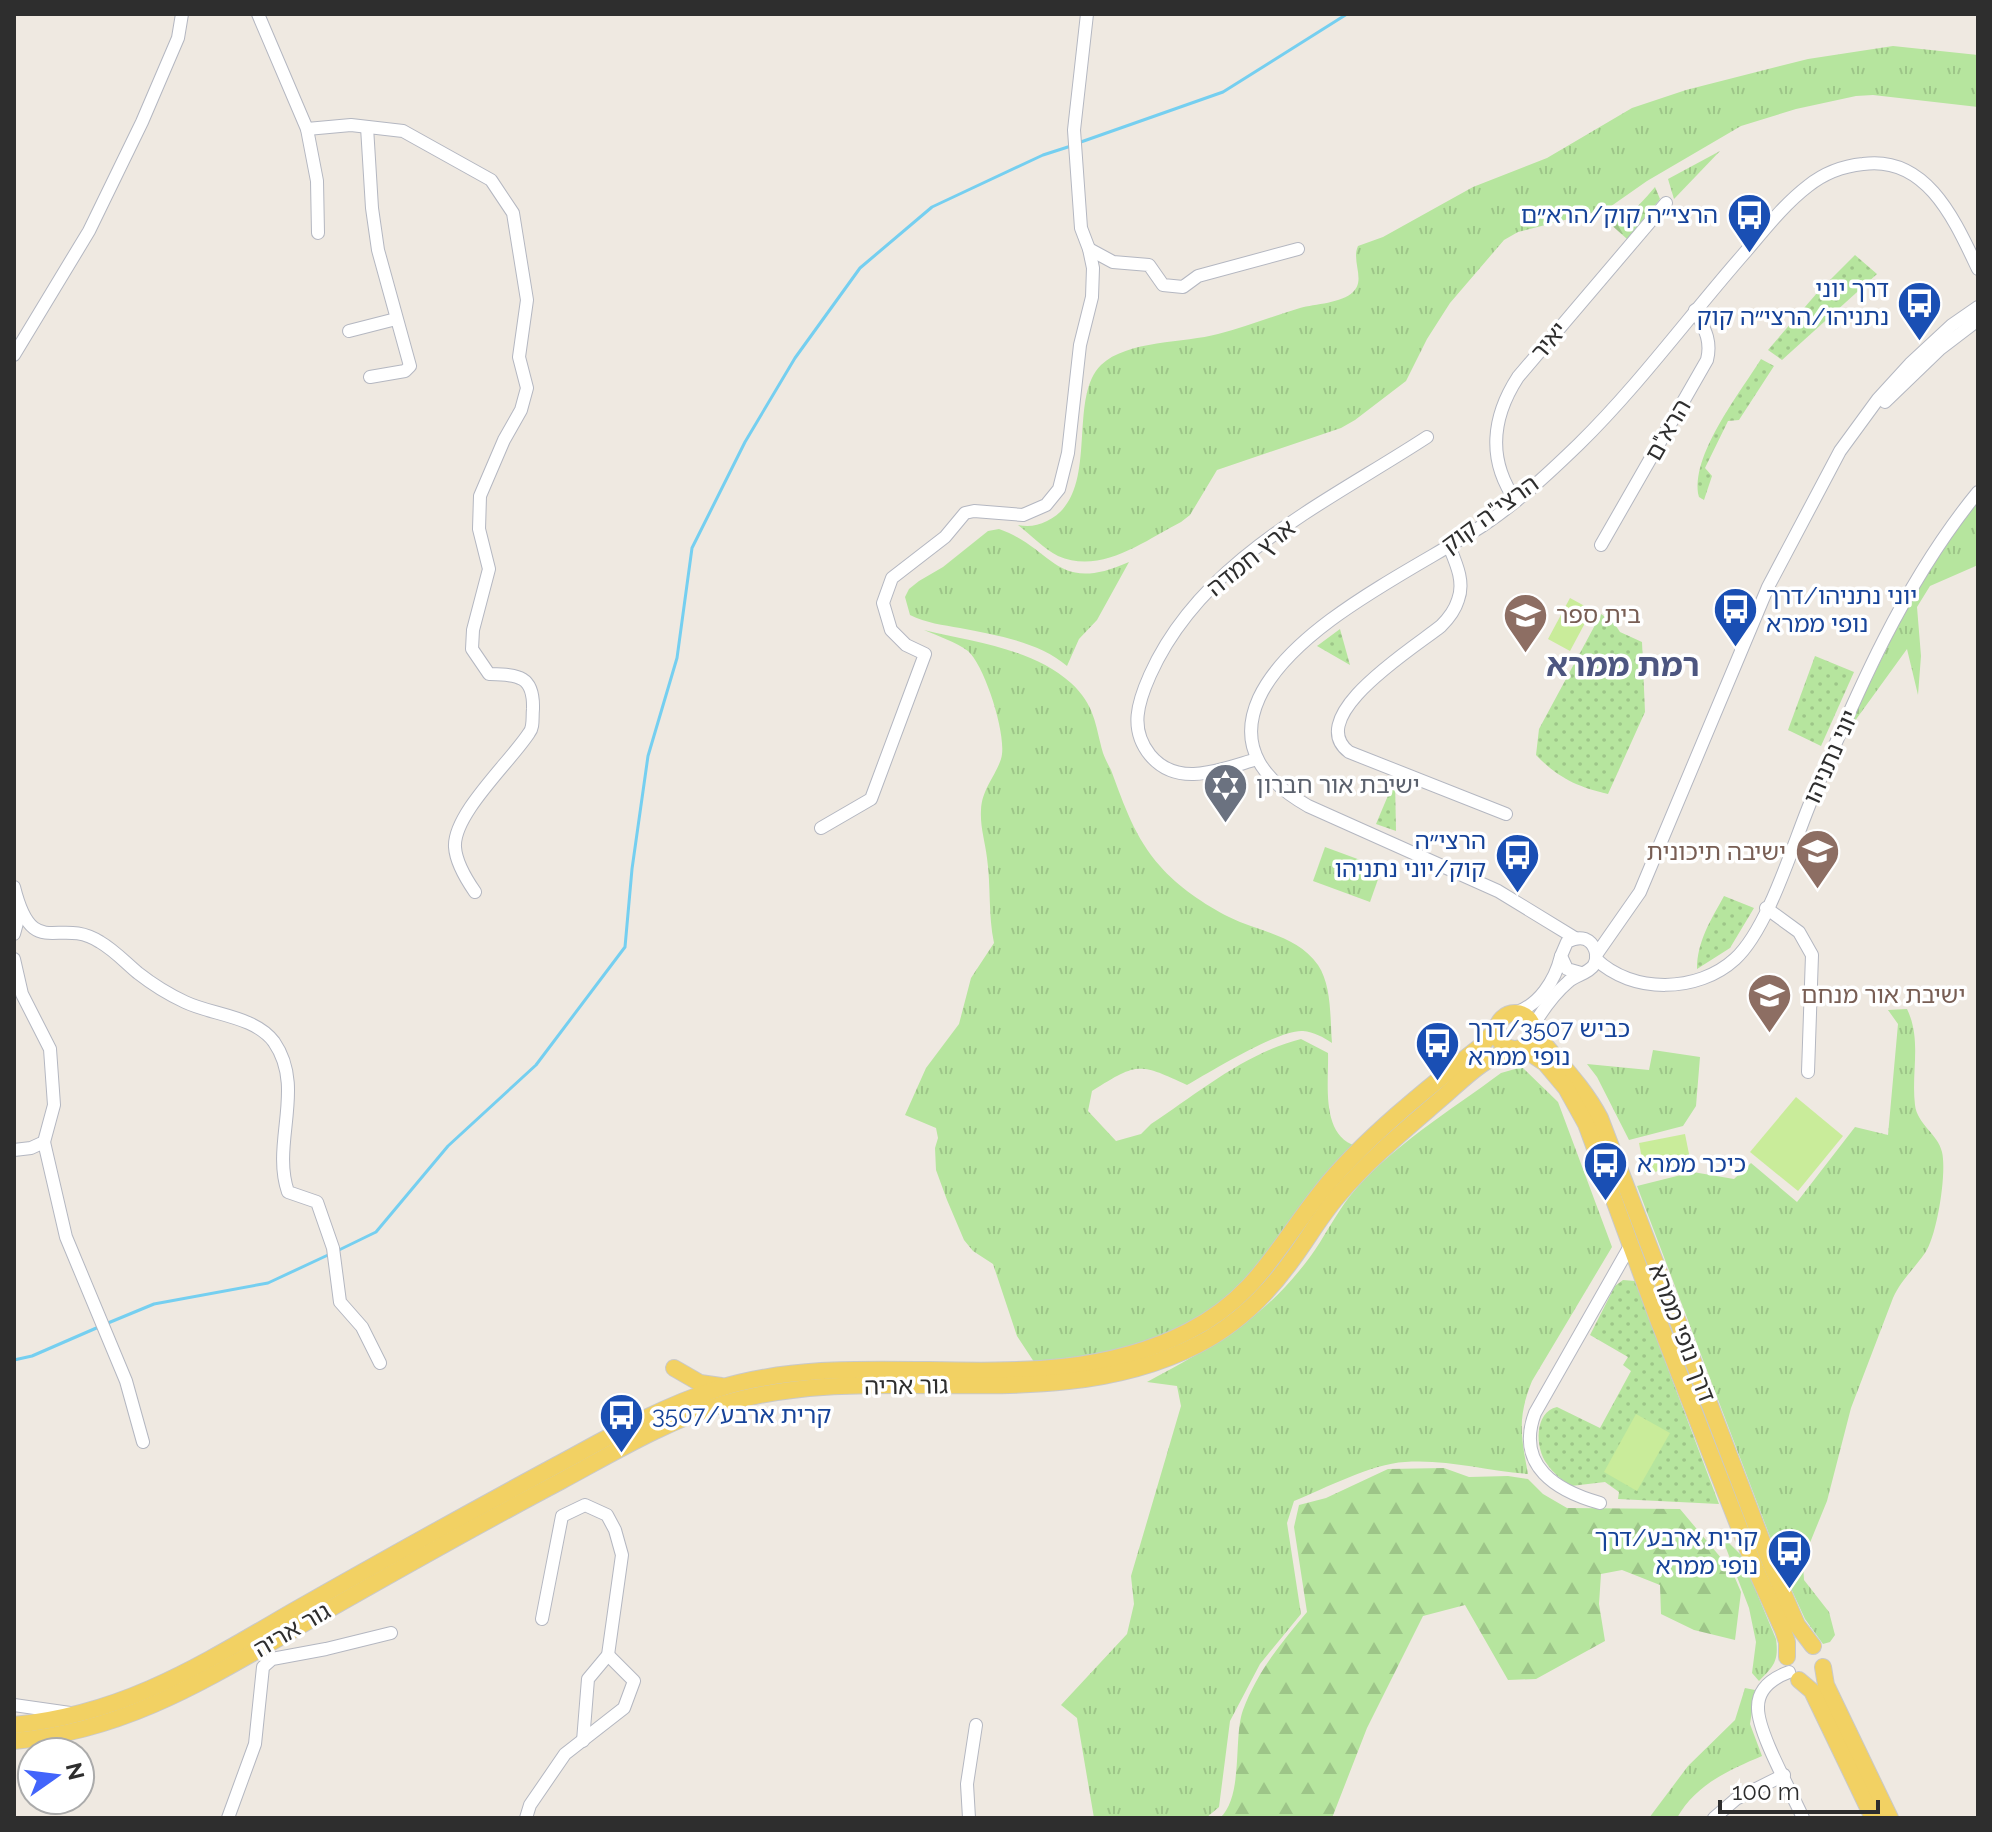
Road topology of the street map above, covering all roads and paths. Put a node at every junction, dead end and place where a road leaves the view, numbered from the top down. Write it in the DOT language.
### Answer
graph roads {
  1 [pos="182,14"];
  2 [pos="258,14"];
  3 [pos="1087,14"];
  4 [pos="367,127"];
  5 [pos="307,129"];
  6 [pos="1666,203"];
  7 [pos="318,233"];
  8 [pos="1089,249"];
  9 [pos="1298,249"];
  10 [pos="1978,269"];
  11 [pos="1978,307"];
  12 [pos="1695,310"];
  13 [pos="396,319"];
  14 [pos="1978,320"];
  15 [pos="349,331"];
  16 [pos="14,355"];
  17 [pos="370,377"];
  18 [pos="1856,428"];
  19 [pos="1427,437"];
  20 [pos="1978,492"];
  21 [pos="1516,501"];
  22 [pos="1601,545"];
  23 [pos="1449,546"];
  24 [pos="1257,759"];
  25 [pos="1506,814"];
  26 [pos="821,828"];
  27 [pos="14,887"];
  28 [pos="475,892"];
  29 [pos="1632,905"];
  30 [pos="1766,908"];
  31 [pos="20,912"];
  32 [pos="1539,917"];
  33 [pos="14,934"];
  34 [pos="1578,938"];
  35 [pos="1562,952"];
  36 [pos="1596,957"];
  37 [pos="14,959"];
  38 [pos="1584,972"];
  39 [pos="1615,973"];
  40 [pos="1515,1013"];
  41 [pos="1497,1028"];
  42 [pos="1533,1028"];
  43 [pos="1518,1049"];
  44 [pos="1808,1072"];
  45 [pos="44,1142"];
  46 [pos="14,1150"];
  47 [pos="1630,1246"];
  48 [pos="1639,1270"];
  49 [pos="1613,1274"];
  50 [pos="380,1363"];
  51 [pos="674,1368"];
  52 [pos="727,1386"];
  53 [pos="143,1442"];
  54 [pos="1600,1503"];
  55 [pos="542,1619"];
  56 [pos="391,1633"];
  57 [pos="1813,1646"];
  58 [pos="608,1655"];
  59 [pos="1823,1667"];
  60 [pos="1792,1670"];
  61 [pos="14,1705"];
  62 [pos="81,1714"];
  63 [pos="14,1725"];
  64 [pos="976,1725"];
  65 [pos="14,1741"];
  66 [pos="583,1741"];
  67 [pos="1784,1775"];
  68 [pos="228,1818"];
  69 [pos="526,1818"];
  70 [pos="969,1818"];
  71 [pos="1714,1818"];
  72 [pos="1803,1818"];
  73 [pos="1873,1818"];
  74 [pos="1890,1818"];
  1 -- 16 [label="street"];
  2 -- 5 [label="street"];
  3 -- 8 [label="street"];
  4 -- 5 [label="street"];
  4 -- 13 [label="street"];
  4 -- 28 [label="street"];
  5 -- 7 [label="street"];
  6 -- 21 [label="street, יאיר"];
  8 -- 9 [label="street"];
  8 -- 26 [label="street"];
  10 -- 12 [label="street, הרצי\"ה קוק"];
  11 -- 18 [label="street"];
  12 -- 21 [label="street, הרצי\"ה קוק"];
  12 -- 22 [label="street, הרא\"ם"];
  13 -- 15 [label="street"];
  13 -- 17 [label="street"];
  14 -- 18 [label="street"];
  18 -- 29 [label="street"];
  19 -- 24 [label="street, ארץ חמדה"];
  20 -- 30 [label="street, יוני נתניהו"];
  21 -- 23 [label="street, הרצי\"ה קוק"];
  23 -- 24 [label="street, הרצי\"ה קוק"];
  23 -- 25 [label="street"];
  24 -- 32 [label="street"];
  27 -- 31 [label="street"];
  29 -- 34 [label="street"];
  29 -- 36 [label="street"];
  30 -- 39 [label="street, יוני נתניהו"];
  30 -- 44 [label="street"];
  31 -- 33 [label="street"];
  31 -- 50 [label="street"];
  32 -- 34 [label="street"];
  32 -- 35 [label="street"];
  34 -- 35 [label="street"];
  34 -- 36 [label="street"];
  35 -- 38 [label="street"];
  35 -- 40 [label="street"];
  36 -- 38 [label="street"];
  36 -- 39 [label="street"];
  37 -- 45 [label="street"];
  38 -- 39 [label="street"];
  38 -- 42 [label="street"];
  40 -- 41 [label="main road"];
  40 -- 42 [label="main road"];
  41 -- 43 [label="main road"];
  41 -- 52 [label="main road, גור אריה"];
  42 -- 43 [label="main road"];
  42 -- 57 [label="main road, דרך נופי ממרא"];
  43 -- 47 [label="main road, דרך נופי ממרא"];
  43 -- 65 [label="main road, גור אריה"];
  45 -- 46 [label="street"];
  45 -- 53 [label="street"];
  47 -- 48 [label="main road, דרך נופי ממרא"];
  47 -- 49 [label="street"];
  48 -- 49 [label="street"];
  48 -- 60 [label="main road, דרך נופי ממרא"];
  49 -- 54 [label="street"];
  51 -- 52 [label="main road"];
  52 -- 62 [label="main road, גור אריה"];
  55 -- 58 [label="street"];
  56 -- 68 [label="street"];
  57 -- 59 [label="main road, דרך נופי ממרא"];
  57 -- 60 [label="main road"];
  58 -- 66 [label="street"];
  58 -- 66 [label="street"];
  59 -- 60 [label="main road"];
  59 -- 74 [label="main road"];
  60 -- 67 [label="street"];
  60 -- 73 [label="main road, דרך נופי ממרא"];
  61 -- 62 [label="street"];
  62 -- 63 [label="main road, גור אריה"];
  64 -- 70 [label="street"];
  66 -- 69 [label="street"];
  67 -- 71 [label="street"];
  67 -- 72 [label="street"];
}
